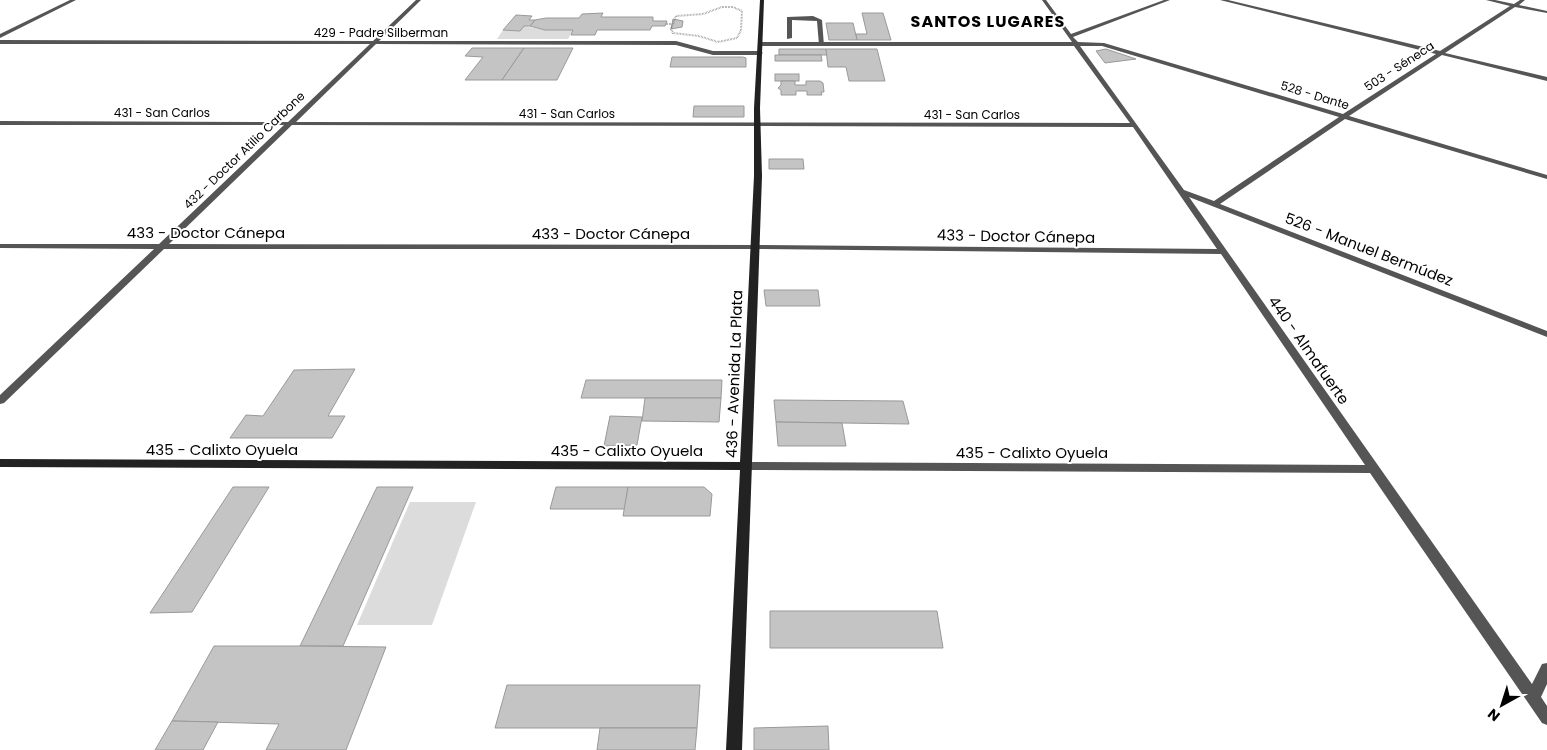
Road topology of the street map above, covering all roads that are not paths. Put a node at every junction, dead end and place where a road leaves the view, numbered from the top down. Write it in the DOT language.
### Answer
graph roads {
  1 [pos="74,0"];
  2 [pos="419,0"];
  3 [pos="762,0"];
  4 [pos="1044,0"];
  5 [pos="1168,0"];
  6 [pos="1222,0"];
  7 [pos="1488,0"];
  8 [pos="1523,0"];
  9 [pos="1514,5"];
  10 [pos="1547,12"];
  11 [pos="0,36"];
  12 [pos="1070,36"];
  13 [pos="789,38"];
  14 [pos="0,42"];
  15 [pos="373,42"];
  16 [pos="1075,43"];
  17 [pos="761,44"];
  18 [pos="822,44"];
  19 [pos="760,53"];
  20 [pos="1440,53"];
  21 [pos="1547,79"];
  22 [pos="1344,116"];
  23 [pos="0,123"];
  24 [pos="288,124"];
  25 [pos="758,125"];
  26 [pos="1134,125"];
  27 [pos="1547,177"];
  28 [pos="1180,191"];
  29 [pos="1215,204"];
  30 [pos="0,246"];
  31 [pos="160,246"];
  32 [pos="755,247"];
  33 [pos="1222,252"];
  34 [pos="1547,334"];
  35 [pos="0,401"];
  36 [pos="0,463"];
  37 [pos="746,466"];
  38 [pos="1374,470"];
  39 [pos="1547,669"];
  40 [pos="1533,697"];
  41 [pos="1547,718"];
  42 [pos="734,750"];
  1 -- 11 [label="street"];
  2 -- 15 [label="street, 432 - Doctor Atilio Carbone"];
  3 -- 17 [label="street, 436 - Avenida La Plata"];
  4 -- 12 [label="street, 440 - Almafuerte"];
  5 -- 12 [label="street"];
  6 -- 20 [label="street"];
  7 -- 9 [label="street"];
  8 -- 9 [label="street, 503 - Séneca"];
  9 -- 10 [label="street"];
  9 -- 20 [label="street, 503 - Séneca"];
  12 -- 16 [label="street, 440 - Almafuerte"];
  13 -- 18 [label="street"];
  14 -- 15 [label="street, 429 - Padre Silberman"];
  15 -- 19 [label="street, 429 - Padre Silberman"];
  15 -- 24 [label="street, 432 - Doctor Atilio Carbone"];
  16 -- 18 [label="street"];
  16 -- 22 [label="street, 528 - Dante"];
  16 -- 26 [label="street, 440 - Almafuerte"];
  17 -- 18 [label="street"];
  17 -- 19 [label="street, 436 - Avenida La Plata"];
  19 -- 25 [label="street, 436 - Avenida La Plata"];
  20 -- 21 [label="street"];
  20 -- 22 [label="street, 503 - Séneca"];
  22 -- 27 [label="street, 528 - Dante"];
  22 -- 29 [label="street, 503 - Séneca"];
  23 -- 24 [label="street, 431 - San Carlos"];
  24 -- 25 [label="street, 431 - San Carlos"];
  24 -- 31 [label="street, 432 - Doctor Atilio Carbone"];
  25 -- 26 [label="street, 431 - San Carlos"];
  25 -- 32 [label="street, 436 - Avenida La Plata"];
  26 -- 28 [label="street, 440 - Almafuerte"];
  28 -- 29 [label="street, 526 - Manuel Bermúdez"];
  28 -- 33 [label="street, 440 - Almafuerte"];
  29 -- 34 [label="street, 526 - Manuel Bermúdez"];
  30 -- 31 [label="street, 433 - Doctor Cánepa"];
  31 -- 32 [label="street, 433 - Doctor Cánepa"];
  31 -- 35 [label="street, 432 - Doctor Atilio Carbone"];
  32 -- 33 [label="street, 433 - Doctor Cánepa"];
  32 -- 37 [label="street, 436 - Avenida La Plata"];
  33 -- 38 [label="street, 440 - Almafuerte"];
  36 -- 37 [label="street, 435 - Calixto Oyuela"];
  37 -- 38 [label="street, 435 - Calixto Oyuela"];
  37 -- 42 [label="street, 436 - Avenida La Plata"];
  38 -- 40 [label="street, 440 - Almafuerte"];
  39 -- 40 [label="street"];
  40 -- 41 [label="street, 440 - Almafuerte"];
}
